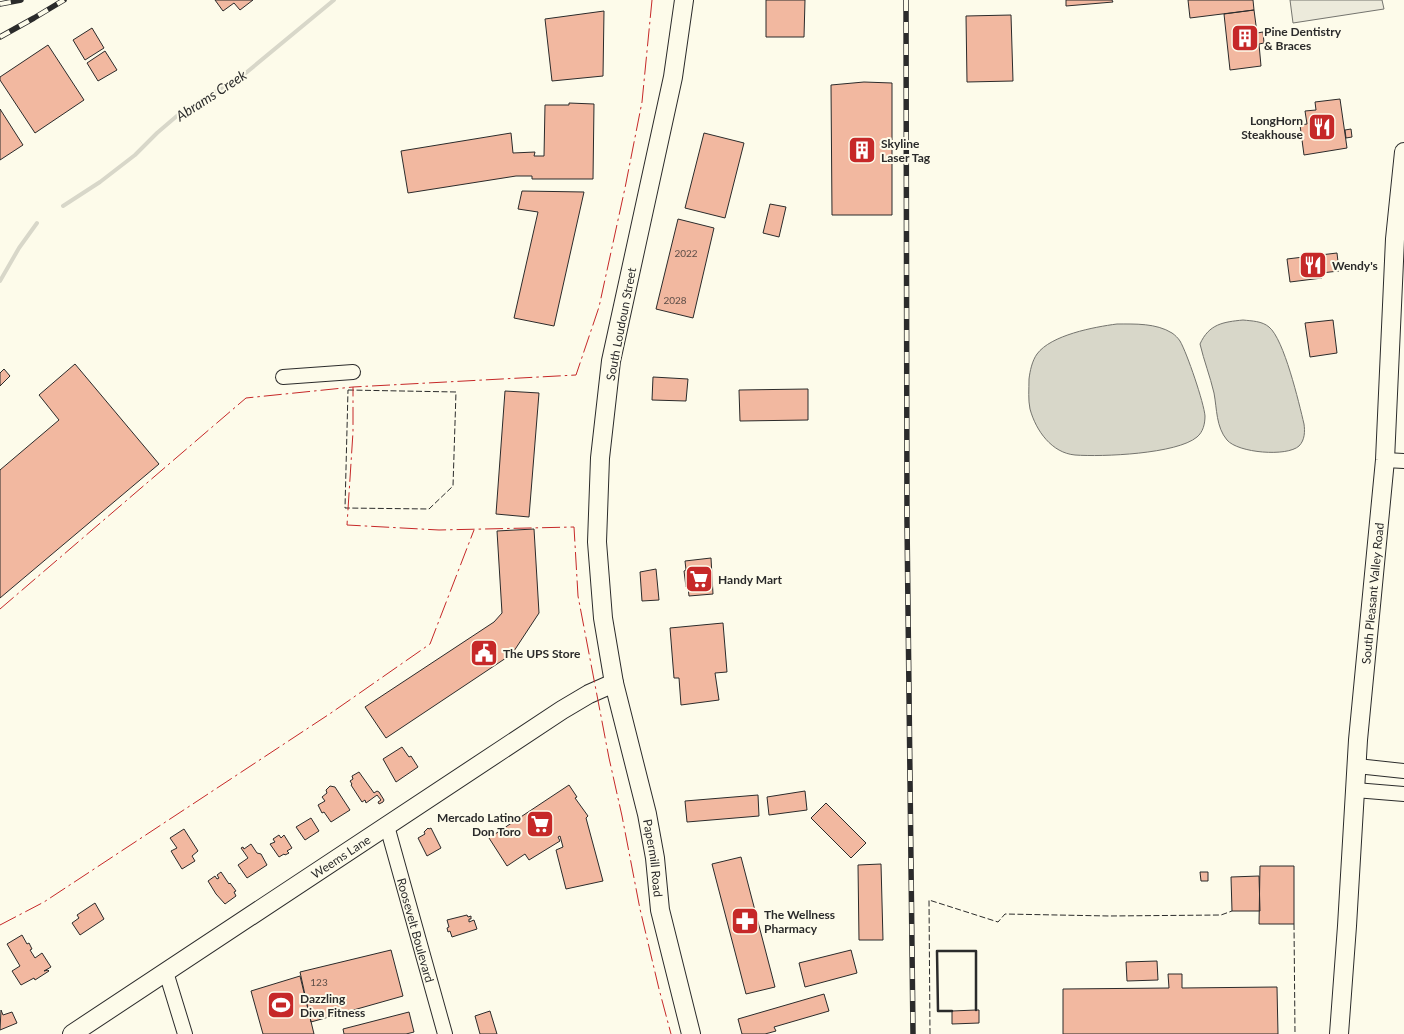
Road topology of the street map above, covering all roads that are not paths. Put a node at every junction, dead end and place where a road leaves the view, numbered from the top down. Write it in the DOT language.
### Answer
graph roads {
  1 [pos="684,0"];
  2 [pos="1404,152"];
  3 [pos="353,372"];
  4 [pos="283,377"];
  5 [pos="1385,460"];
  6 [pos="1404,461"];
  7 [pos="614,683"];
  8 [pos="1357,766"];
  9 [pos="1404,771"];
  10 [pos="1355,790"];
  11 [pos="1404,794"];
  12 [pos="387,826"];
  13 [pos="166,972"];
  14 [pos="72,1034"];
  15 [pos="184,1034"];
  16 [pos="445,1034"];
  17 [pos="691,1034"];
  18 [pos="1339,1034"];
  1 -- 7 [label="main road, South Loudoun Street"];
  2 -- 5 [label="main road, South Pleasant Valley Road"];
  3 -- 4 [label="street"];
  5 -- 6 [label="street"];
  5 -- 8 [label="main road, South Pleasant Valley Road"];
  7 -- 12 [label="main road, Weems Lane"];
  7 -- 17 [label="main road, Papermill Road"];
  8 -- 9 [label="street"];
  8 -- 10 [label="main road, South Pleasant Valley Road"];
  10 -- 11 [label="street"];
  10 -- 18 [label="main road, South Pleasant Valley Road"];
  12 -- 13 [label="main road, Weems Lane"];
  12 -- 16 [label="street, Roosevelt Boulevard"];
  13 -- 14 [label="main road, Weems Lane"];
  13 -- 15 [label="street"];
}
